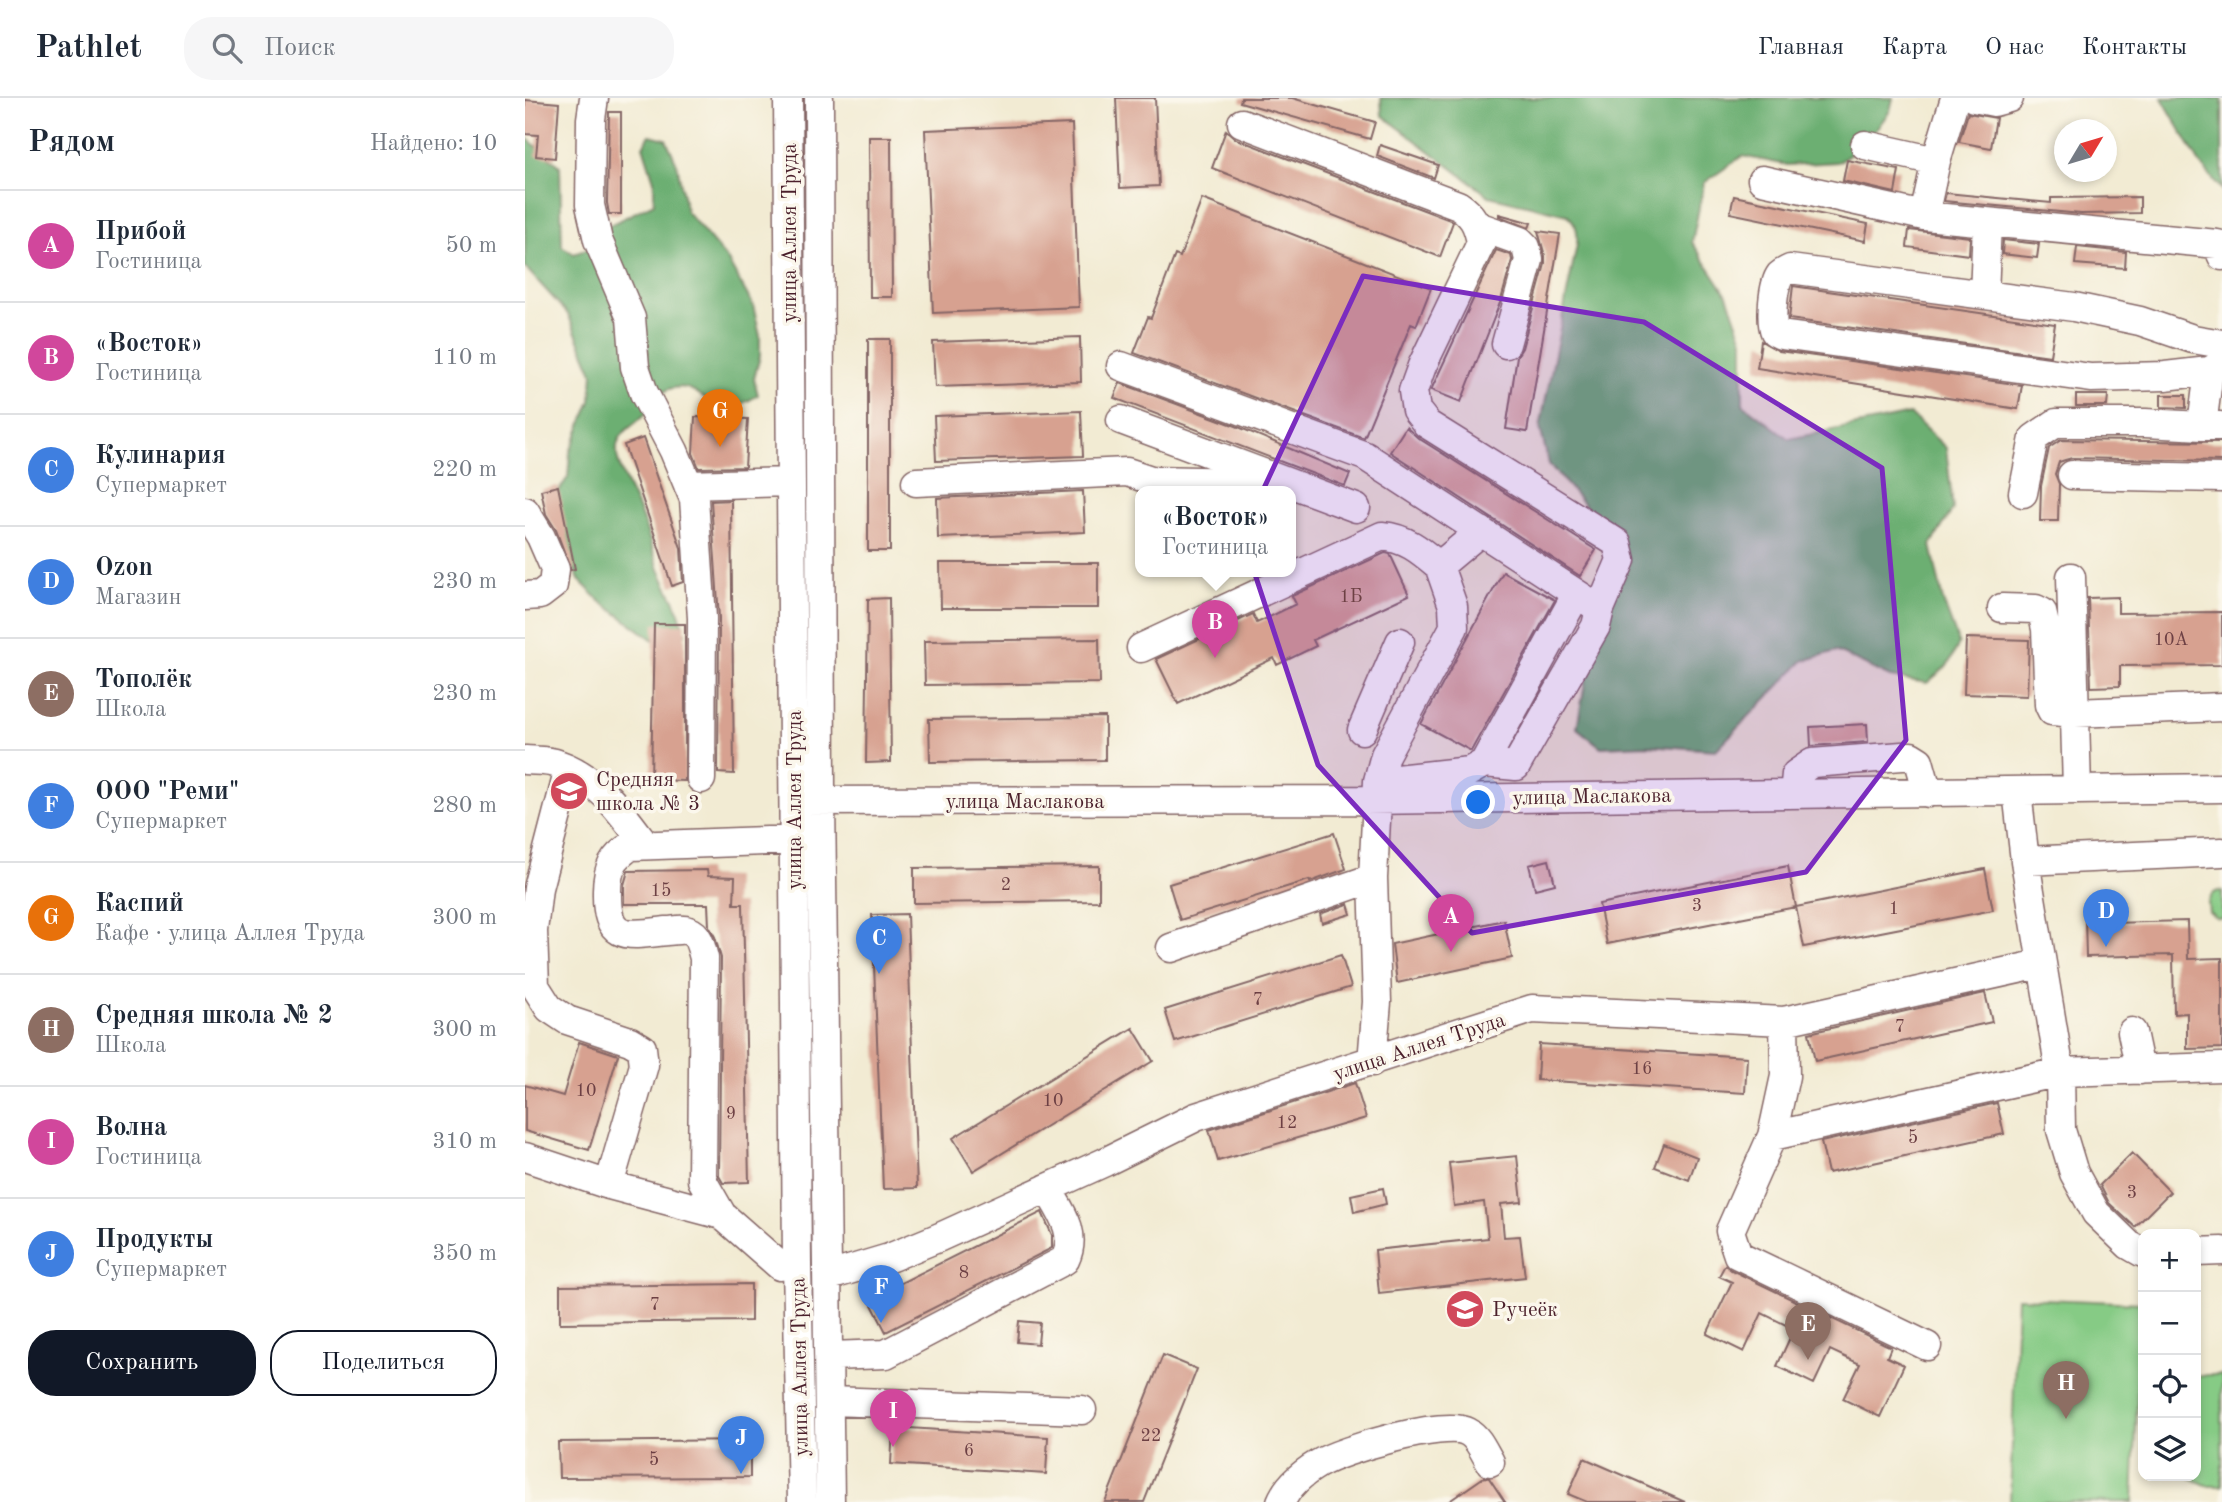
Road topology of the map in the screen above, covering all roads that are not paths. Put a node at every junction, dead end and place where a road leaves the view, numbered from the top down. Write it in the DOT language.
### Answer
graph roads {
  1 [pos="594,98"];
  2 [pos="788,98"];
  3 [pos="819,98"];
  4 [pos="1955,98"];
  5 [pos="1974,98"];
  6 [pos="2010,98"];
  7 [pos="1242,124"];
  8 [pos="1864,145"];
  9 [pos="1936,161"];
  10 [pos="1762,180"];
  11 [pos="1924,216"];
  12 [pos="1987,223"];
  13 [pos="1478,226"];
  14 [pos="2220,248"];
  15 [pos="1984,295"];
  16 [pos="1506,344"];
  17 [pos="2222,344"];
  18 [pos="1121,366"];
  19 [pos="2215,368"];
  20 [pos="2165,376"];
  21 [pos="1121,420"];
  22 [pos="2145,423"];
  23 [pos="2212,426"];
  24 [pos="2072,475"];
  25 [pos="2222,478"];
  26 [pos="791,482"];
  27 [pos="916,482"];
  28 [pos="1245,482"];
  29 [pos="688,485"];
  30 [pos="2023,493"];
  31 [pos="1356,508"];
  32 [pos="525,510"];
  33 [pos="1481,531"];
  34 [pos="1439,566"];
  35 [pos="1295,577"];
  36 [pos="1296,577"];
  37 [pos="2071,577"];
  38 [pos="525,596"];
  39 [pos="1570,606"];
  40 [pos="2002,608"];
  41 [pos="1600,609"];
  42 [pos="1400,642"];
  43 [pos="1141,648"];
  44 [pos="2222,707"];
  45 [pos="2075,713"];
  46 [pos="1362,730"];
  47 [pos="525,760"];
  48 [pos="1484,763"];
  49 [pos="569,769"];
  50 [pos="701,779"];
  51 [pos="2222,788"];
  52 [pos="2077,789"];
  53 [pos="1379,790"];
  54 [pos="2017,792"];
  55 [pos="808,801"];
  56 [pos="794,840"];
  57 [pos="645,844"];
  58 [pos="2222,852"];
  59 [pos="2025,861"];
  60 [pos="1373,878"];
  61 [pos="1171,948"];
  62 [pos="2041,964"];
  63 [pos="1784,1021"];
  64 [pos="2132,1032"];
  65 [pos="1372,1062"];
  66 [pos="2222,1067"];
  67 [pos="2140,1070"];
  68 [pos="2060,1073"];
  69 [pos="1772,1136"];
  70 [pos="525,1157"];
  71 [pos="609,1185"];
  72 [pos="1047,1188"];
  73 [pos="722,1215"];
  74 [pos="2138,1250"];
  75 [pos="2222,1251"];
  76 [pos="2201,1252"];
  77 [pos="780,1266"];
  78 [pos="829,1276"];
  79 [pos="1927,1346"];
  80 [pos="830,1356"];
  81 [pos="830,1401"];
  82 [pos="1083,1410"];
  83 [pos="1490,1462"];
  84 [pos="802,1502"];
  85 [pos="830,1502"];
  86 [pos="1281,1502"];
  1 -- 29 [label="street"];
  2 -- 26 [label="street, улица Аллея Труда"];
  3 -- 55 [label="street, улица Аллея Труда"];
  4 -- 9 [label="street"];
  5 -- 6 [label="street"];
  7 -- 13 [label="street"];
  8 -- 9 [label="street"];
  9 -- 11 [label="street"];
  10 -- 11 [label="street"];
  11 -- 12 [label="street"];
  12 -- 14 [label="street"];
  12 -- 15 [label="street"];
  13 -- 16 [label="street"];
  13 -- 41 [label="street"];
  15 -- 17 [label="street"];
  15 -- 20 [label="street"];
  18 -- 33 [label="street"];
  19 -- 20 [label="street"];
  19 -- 23 [label="street"];
  20 -- 22 [label="street"];
  21 -- 31 [label="street"];
  22 -- 23 [label="street"];
  22 -- 30 [label="street"];
  24 -- 25 [label="street"];
  26 -- 29 [label="street"];
  26 -- 55 [label="street, улица Аллея Труда"];
  27 -- 28 [label="street"];
  29 -- 50 [label="street"];
  32 -- 38 [label="street"];
  33 -- 34 [label="street"];
  33 -- 41 [label="street"];
  34 -- 36 [label="street"];
  34 -- 53 [label="street"];
  35 -- 43 [label="street"];
  37 -- 45 [label="street"];
  39 -- 48 [label="street"];
  40 -- 45 [label="street"];
  41 -- 48 [label="street"];
  42 -- 46 [label="street"];
  44 -- 45 [label="street"];
  45 -- 52 [label="street"];
  47 -- 49 [label="street"];
  48 -- 53 [label="street"];
  49 -- 57 [label="street"];
  49 -- 71 [label="street"];
  51 -- 52 [label="street, улица Маслакова"];
  52 -- 54 [label="street, улица Маслакова"];
  53 -- 54 [label="street, улица Маслакова"];
  53 -- 55 [label="street, улица Маслакова"];
  53 -- 60 [label="street"];
  54 -- 59 [label="street"];
  55 -- 56 [label="street, улица Аллея Труда"];
  55 -- 78 [label="street, улица Аллея Труда"];
  56 -- 57 [label="street"];
  56 -- 84 [label="street, улица Аллея Труда"];
  57 -- 73 [label="street"];
  58 -- 59 [label="street"];
  59 -- 62 [label="street"];
  60 -- 61 [label="street"];
  60 -- 65 [label="street"];
  62 -- 63 [label="street, улица Аллея Труда"];
  62 -- 68 [label="street"];
  63 -- 65 [label="street, улица Аллея Труда"];
  63 -- 69 [label="street"];
  64 -- 67 [label="street"];
  65 -- 72 [label="street, улица Аллея Труда"];
  66 -- 67 [label="street"];
  67 -- 68 [label="street"];
  68 -- 69 [label="street"];
  68 -- 74 [label="street"];
  69 -- 79 [label="street"];
  70 -- 71 [label="street"];
  71 -- 73 [label="street"];
  72 -- 78 [label="street, улица Аллея Труда"];
  72 -- 80 [label="street"];
  73 -- 77 [label="street"];
  75 -- 76 [label="street"];
  78 -- 80 [label="street, улица Аллея Труда"];
  80 -- 81 [label="street, улица Аллея Труда"];
  81 -- 82 [label="street"];
  81 -- 85 [label="street, улица Аллея Труда"];
  83 -- 86 [label="street"];
}
